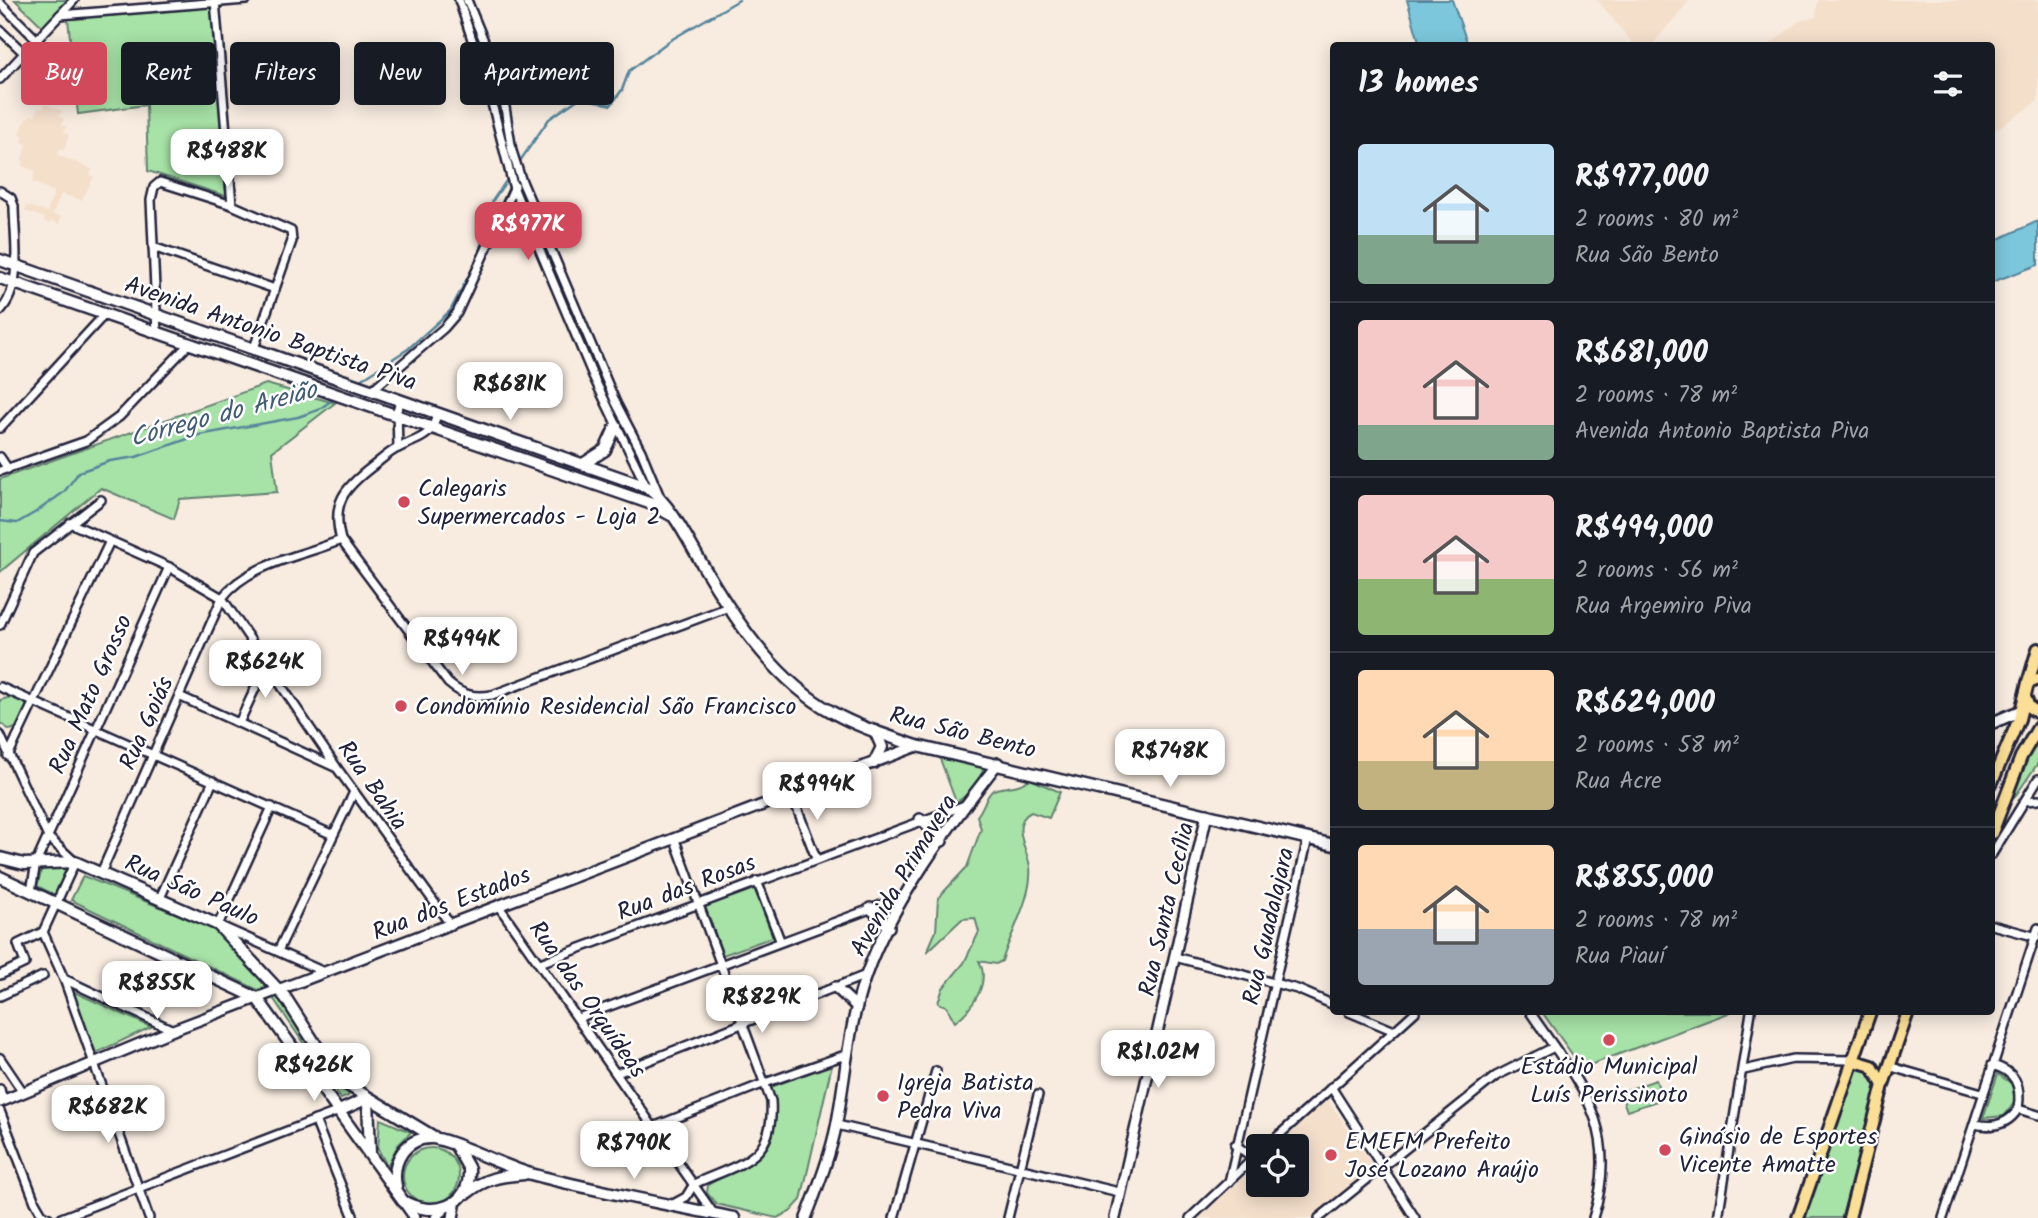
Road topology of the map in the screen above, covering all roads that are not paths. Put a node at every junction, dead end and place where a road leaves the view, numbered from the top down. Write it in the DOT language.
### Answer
graph roads {
  1 [pos="74,0"];
  2 [pos="246,0"];
  3 [pos="459,0"];
  4 [pos="467,0"];
  5 [pos="216,2"];
  6 [pos="0,3"];
  7 [pos="154,4"];
  8 [pos="60,15"];
  9 [pos="0,30"];
  10 [pos="37,40"];
  11 [pos="473,42"];
  12 [pos="484,42"];
  13 [pos="21,50"];
  14 [pos="21,56"];
  15 [pos="0,79"];
  16 [pos="492,105"];
  17 [pos="504,105"];
  18 [pos="520,179"];
  19 [pos="513,189"];
  20 [pos="0,191"];
  21 [pos="232,205"];
  22 [pos="495,225"];
  23 [pos="529,228"];
  24 [pos="153,247"];
  25 [pos="0,260"];
  26 [pos="15,265"];
  27 [pos="0,278"];
  28 [pos="14,282"];
  29 [pos="275,289"];
  30 [pos="0,311"];
  31 [pos="105,314"];
  32 [pos="156,314"];
  33 [pos="157,333"];
  34 [pos="190,343"];
  35 [pos="254,348"];
  36 [pos="321,372"];
  37 [pos="316,388"];
  38 [pos="372,390"];
  39 [pos="401,401"];
  40 [pos="616,403"];
  41 [pos="608,408"];
  42 [pos="437,413"];
  43 [pos="397,416"];
  44 [pos="458,420"];
  45 [pos="617,426"];
  46 [pos="0,428"];
  47 [pos="433,428"];
  48 [pos="453,435"];
  49 [pos="398,448"];
  50 [pos="0,457"];
  51 [pos="583,464"];
  52 [pos="4,470"];
  53 [pos="647,487"];
  54 [pos="101,500"];
  55 [pos="656,501"];
  56 [pos="674,516"];
  57 [pos="70,523"];
  58 [pos="341,540"];
  59 [pos="110,541"];
  60 [pos="169,567"];
  61 [pos="222,598"];
  62 [pos="729,607"];
  63 [pos="0,625"];
  64 [pos="2038,649"];
  65 [pos="266,665"];
  66 [pos="2033,681"];
  67 [pos="0,687"];
  68 [pos="179,696"];
  69 [pos="2025,697"];
  70 [pos="34,702"];
  71 [pos="2020,711"];
  72 [pos="2036,712"];
  73 [pos="1995,722"];
  74 [pos="239,723"];
  75 [pos="95,728"];
  76 [pos="2038,728"];
  77 [pos="875,731"];
  78 [pos="0,735"];
  79 [pos="917,746"];
  80 [pos="154,753"];
  81 [pos="8,756"];
  82 [pos="874,763"];
  83 [pos="998,763"];
  84 [pos="337,768"];
  85 [pos="1995,774"];
  86 [pos="2038,779"];
  87 [pos="213,781"];
  88 [pos="354,792"];
  89 [pos="792,795"];
  90 [pos="2038,800"];
  91 [pos="2025,801"];
  92 [pos="965,805"];
  93 [pos="272,807"];
  94 [pos="1207,814"];
  95 [pos="920,819"];
  96 [pos="1995,825"];
  97 [pos="331,834"];
  98 [pos="48,837"];
  99 [pos="1308,838"];
  100 [pos="675,840"];
  101 [pos="942,841"];
  102 [pos="1330,844"];
  103 [pos="1995,849"];
  104 [pos="0,858"];
  105 [pos="817,858"];
  106 [pos="75,862"];
  107 [pos="36,863"];
  108 [pos="101,873"];
  109 [pos="0,877"];
  110 [pos="757,881"];
  111 [pos="31,891"];
  112 [pos="907,896"];
  113 [pos="160,898"];
  114 [pos="56,902"];
  115 [pos="698,903"];
  116 [pos="498,905"];
  117 [pos="870,908"];
  118 [pos="450,924"];
  119 [pos="218,925"];
  120 [pos="1995,926"];
  121 [pos="889,928"];
  122 [pos="2038,928"];
  123 [pos="43,932"];
  124 [pos="2036,937"];
  125 [pos="780,940"];
  126 [pos="278,951"];
  127 [pos="1175,957"];
  128 [pos="540,963"];
  129 [pos="720,963"];
  130 [pos="324,972"];
  131 [pos="0,975"];
  132 [pos="866,975"];
  133 [pos="43,976"];
  134 [pos="64,979"];
  135 [pos="1275,983"];
  136 [pos="835,987"];
  137 [pos="278,990"];
  138 [pos="0,996"];
  139 [pos="257,998"];
  140 [pos="1330,1004"];
  141 [pos="857,1007"];
  142 [pos="1356,1015"];
  143 [pos="1411,1015"];
  144 [pos="1532,1015"];
  145 [pos="1751,1015"];
  146 [pos="1869,1015"];
  147 [pos="1907,1015"];
  148 [pos="578,1018"];
  149 [pos="743,1025"];
  150 [pos="173,1030"];
  151 [pos="1392,1030"];
  152 [pos="1554,1047"];
  153 [pos="848,1055"];
  154 [pos="0,1059"];
  155 [pos="1852,1060"];
  156 [pos="93,1062"];
  157 [pos="1992,1065"];
  158 [pos="1888,1066"];
  159 [pos="1744,1070"];
  160 [pos="936,1071"];
  161 [pos="617,1073"];
  162 [pos="765,1083"];
  163 [pos="1883,1085"];
  164 [pos="1331,1087"];
  165 [pos="0,1089"];
  166 [pos="23,1092"];
  167 [pos="1982,1093"];
  168 [pos="1038,1095"];
  169 [pos="368,1098"];
  170 [pos="2,1101"];
  171 [pos="2018,1108"];
  172 [pos="0,1111"];
  173 [pos="339,1111"];
  174 [pos="2038,1115"];
  175 [pos="315,1121"];
  176 [pos="1974,1124"];
  177 [pos="837,1125"];
  178 [pos="653,1127"];
  179 [pos="1280,1134"];
  180 [pos="435,1138"];
  181 [pos="917,1143"];
  182 [pos="1235,1145"];
  183 [pos="456,1146"];
  184 [pos="1246,1151"];
  185 [pos="370,1155"];
  186 [pos="1246,1166"];
  187 [pos="1022,1167"];
  188 [pos="1382,1167"];
  189 [pos="528,1174"];
  190 [pos="1229,1182"];
  191 [pos="694,1184"];
  192 [pos="139,1190"];
  193 [pos="396,1190"];
  194 [pos="1119,1192"];
  195 [pos="464,1196"];
  196 [pos="403,1201"];
  197 [pos="670,1204"];
  198 [pos="455,1206"];
  199 [pos="696,1214"];
  200 [pos="714,1214"];
  201 [pos="439,1215"];
  202 [pos="1321,1217"];
  203 [pos="49,1218"];
  204 [pos="61,1218"];
  205 [pos="149,1218"];
  206 [pos="354,1218"];
  207 [pos="415,1218"];
  208 [pos="453,1218"];
  209 [pos="734,1218"];
  210 [pos="806,1218"];
  211 [pos="894,1218"];
  212 [pos="1008,1218"];
  213 [pos="1115,1218"];
  214 [pos="1191,1218"];
  215 [pos="1415,1218"];
  216 [pos="1593,1218"];
  217 [pos="1717,1218"];
  218 [pos="1798,1218"];
  219 [pos="1849,1218"];
  220 [pos="1944,1218"];
  1 -- 8 [label="street"];
  2 -- 5 [label="street"];
  3 -- 11 [label="street, Rua São Bento"];
  4 -- 12 [label="street, Rua São Bento"];
  5 -- 7 [label="street"];
  5 -- 21 [label="street"];
  6 -- 10 [label="street"];
  7 -- 8 [label="street"];
  8 -- 10 [label="street"];
  9 -- 13 [label="street"];
  14 -- 15 [label="street"];
  16 -- 19 [label="street, Rua São Bento"];
  17 -- 18 [label="street, Rua São Bento"];
  18 -- 19 [label="street"];
  18 -- 40 [label="street, Rua São Bento"];
  19 -- 22 [label="street"];
  19 -- 23 [label="street, Rua São Bento"];
  20 -- 26 [label="street"];
  21 -- 24 [label="street"];
  21 -- 29 [label="street"];
  22 -- 23 [label="street"];
  22 -- 38 [label="street"];
  23 -- 41 [label="street, Rua São Bento"];
  24 -- 29 [label="street"];
  24 -- 32 [label="street"];
  25 -- 26 [label="main road, Avenida Antonio Baptista Piva"];
  26 -- 28 [label="street"];
  26 -- 32 [label="main road, Avenida Antonio Baptista Piva"];
  27 -- 28 [label="main road, Avenida Antonio Baptista Piva"];
  28 -- 30 [label="street"];
  28 -- 31 [label="main road, Avenida Antonio Baptista Piva"];
  29 -- 35 [label="street"];
  31 -- 33 [label="main road, Avenida Antonio Baptista Piva"];
  31 -- 46 [label="street"];
  32 -- 33 [label="street"];
  32 -- 35 [label="main road, Avenida Antonio Baptista Piva"];
  33 -- 34 [label="main road, Avenida Antonio Baptista Piva"];
  34 -- 37 [label="main road, Avenida Antonio Baptista Piva"];
  34 -- 52 [label="street"];
  35 -- 36 [label="main road, Avenida Antonio Baptista Piva"];
  36 -- 37 [label="main road"];
  36 -- 38 [label="main road, Avenida Antonio Baptista Piva"];
  37 -- 43 [label="main road, Avenida Antonio Baptista Piva"];
  38 -- 39 [label="main road, Avenida Antonio Baptista Piva"];
  39 -- 42 [label="main road, Avenida Antonio Baptista Piva"];
  39 -- 43 [label="street"];
  40 -- 41 [label="street"];
  40 -- 55 [label="street, Rua São Bento"];
  41 -- 45 [label="street, Rua São Bento"];
  42 -- 44 [label="main road, Avenida Antonio Baptista Piva"];
  42 -- 47 [label="street"];
  43 -- 47 [label="main road, Avenida Antonio Baptista Piva"];
  43 -- 49 [label="street"];
  44 -- 48 [label="main road"];
  44 -- 51 [label="main road, Avenida Antonio Baptista Piva"];
  45 -- 51 [label="main road"];
  45 -- 53 [label="street, Rua São Bento"];
  47 -- 48 [label="main road, Avenida Antonio Baptista Piva"];
  47 -- 49 [label="street"];
  48 -- 55 [label="main road, Avenida Antonio Baptista Piva"];
  49 -- 58 [label="street"];
  50 -- 52 [label="street"];
  51 -- 53 [label="main road, Avenida Antonio Baptista Piva"];
  53 -- 55 [label="main road, Rua São Bento"];
  54 -- 57 [label="street"];
  55 -- 56 [label="main road, Rua São Bento"];
  55 -- 56 [label="main road, Rua São Bento"];
  56 -- 62 [label="main road, Rua São Bento"];
  57 -- 59 [label="street, Rua Bahia"];
  57 -- 63 [label="street"];
  58 -- 61 [label="street, Rua Goiás"];
  58 -- 62 [label="street"];
  59 -- 60 [label="street, Rua Bahia"];
  59 -- 70 [label="street"];
  60 -- 61 [label="street, Rua Bahia"];
  60 -- 75 [label="street, Rua Mato Grosso"];
  61 -- 65 [label="street, Rua Bahia"];
  61 -- 68 [label="street, Rua Goiás"];
  62 -- 77 [label="main road, Rua São Bento"];
  64 -- 66 [label="main road"];
  65 -- 74 [label="street"];
  65 -- 84 [label="street, Rua Bahia"];
  66 -- 69 [label="main road"];
  67 -- 70 [label="street"];
  68 -- 74 [label="street"];
  68 -- 80 [label="street, Rua Goiás"];
  69 -- 71 [label="main road"];
  69 -- 72 [label="main road"];
  70 -- 75 [label="street"];
  70 -- 81 [label="street"];
  71 -- 72 [label="main road"];
  71 -- 73 [label="main road"];
  71 -- 85 [label="main road"];
  74 -- 84 [label="street"];
  75 -- 80 [label="street"];
  75 -- 98 [label="street, Rua Mato Grosso"];
  76 -- 96 [label="main road"];
  77 -- 79 [label="main road, Rua São Bento"];
  77 -- 82 [label="main road"];
  78 -- 81 [label="street, Rua São Paulo"];
  79 -- 82 [label="street, Rua dos Estados"];
  79 -- 83 [label="main road, Rua São Bento"];
  80 -- 87 [label="street"];
  80 -- 108 [label="street, Rua Goiás"];
  81 -- 98 [label="street, Rua São Paulo"];
  82 -- 89 [label="street, Rua dos Estados"];
  83 -- 92 [label="street, Avenida Primavera"];
  83 -- 94 [label="main road, Rua São Bento"];
  84 -- 88 [label="street, Rua Bahia"];
  86 -- 91 [label="street"];
  87 -- 93 [label="street"];
  87 -- 113 [label="street"];
  88 -- 97 [label="street"];
  88 -- 118 [label="street, Rua Bahia"];
  89 -- 100 [label="street, Rua dos Estados"];
  89 -- 105 [label="street"];
  90 -- 91 [label="street"];
  91 -- 103 [label="street"];
  92 -- 95 [label="street, Rua das Rosas"];
  92 -- 101 [label="street, Avenida Primavera"];
  93 -- 97 [label="street"];
  93 -- 119 [label="street"];
  94 -- 99 [label="main road, Rua São Bento"];
  94 -- 127 [label="street, Rua Santa Cecília"];
  95 -- 101 [label="street"];
  95 -- 105 [label="street, Rua das Rosas"];
  97 -- 126 [label="street"];
  98 -- 106 [label="street, Rua São Paulo"];
  98 -- 107 [label="street"];
  99 -- 102 [label="main road, Rua São Bento"];
  99 -- 135 [label="street, Rua Guadalajara"];
  100 -- 115 [label="street"];
  100 -- 116 [label="street, Rua dos Estados"];
  101 -- 112 [label="street, Avenida Primavera"];
  104 -- 107 [label="main road"];
  105 -- 110 [label="street, Rua das Rosas"];
  106 -- 107 [label="main road"];
  106 -- 108 [label="main road, Rua São Paulo"];
  106 -- 114 [label="street"];
  107 -- 111 [label="street"];
  108 -- 113 [label="main road, Rua São Paulo"];
  109 -- 111 [label="main road"];
  110 -- 115 [label="street, Rua das Rosas"];
  110 -- 125 [label="street"];
  111 -- 114 [label="main road"];
  112 -- 117 [label="street"];
  112 -- 121 [label="street, Avenida Primavera"];
  113 -- 119 [label="main road, Rua São Paulo"];
  114 -- 123 [label="street"];
  114 -- 139 [label="main road"];
  115 -- 128 [label="street, Rua das Rosas"];
  115 -- 129 [label="street"];
  116 -- 118 [label="street, Rua dos Estados"];
  116 -- 128 [label="street, Rua das Orquídeas"];
  117 -- 121 [label="street"];
  117 -- 125 [label="street"];
  118 -- 130 [label="street, Rua dos Estados"];
  119 -- 126 [label="street, Rua São Paulo"];
  119 -- 137 [label="main road"];
  120 -- 124 [label="street"];
  121 -- 132 [label="street, Avenida Primavera"];
  122 -- 124 [label="street"];
  123 -- 131 [label="street"];
  123 -- 134 [label="street"];
  124 -- 157 [label="street"];
  125 -- 129 [label="street"];
  126 -- 130 [label="street, Rua São Paulo"];
  127 -- 135 [label="street"];
  127 -- 194 [label="street, Rua Santa Cecília"];
  128 -- 148 [label="street, Rua das Orquídeas"];
  129 -- 148 [label="street"];
  129 -- 149 [label="street"];
  130 -- 137 [label="street, Rua dos Estados"];
  132 -- 136 [label="street"];
  132 -- 141 [label="street, Avenida Primavera"];
  133 -- 138 [label="street"];
  134 -- 150 [label="street"];
  134 -- 156 [label="street"];
  135 -- 140 [label="street"];
  135 -- 182 [label="street, Rua Guadalajara"];
  136 -- 141 [label="street"];
  136 -- 149 [label="street"];
  137 -- 139 [label="street, Rua dos Estados"];
  137 -- 169 [label="main road"];
  139 -- 150 [label="street, Rua dos Estados"];
  139 -- 173 [label="main road"];
  141 -- 153 [label="street, Avenida Primavera"];
  142 -- 151 [label="street"];
  143 -- 151 [label="street"];
  144 -- 152 [label="street"];
  145 -- 159 [label="street"];
  146 -- 155 [label="main road"];
  147 -- 158 [label="main road"];
  148 -- 161 [label="street, Rua das Orquídeas"];
  149 -- 161 [label="street"];
  149 -- 162 [label="street"];
  150 -- 156 [label="street, Rua dos Estados"];
  151 -- 164 [label="street"];
  152 -- 188 [label="street"];
  152 -- 216 [label="street"];
  153 -- 162 [label="street"];
  153 -- 177 [label="street, Avenida Primavera"];
  154 -- 166 [label="street"];
  155 -- 159 [label="street"];
  155 -- 163 [label="main road"];
  155 -- 218 [label="main road"];
  156 -- 166 [label="street, Rua dos Estados"];
  156 -- 192 [label="street"];
  157 -- 167 [label="street"];
  157 -- 171 [label="street"];
  158 -- 163 [label="main road"];
  158 -- 167 [label="street"];
  159 -- 217 [label="street"];
  160 -- 181 [label="street"];
  161 -- 178 [label="street, Rua das Orquídeas"];
  162 -- 178 [label="street"];
  162 -- 191 [label="street"];
  163 -- 219 [label="main road"];
  164 -- 179 [label="street"];
  164 -- 188 [label="street"];
  165 -- 170 [label="street"];
  166 -- 170 [label="street, Rua dos Estados"];
  167 -- 176 [label="street"];
  168 -- 187 [label="street"];
  169 -- 173 [label="main road"];
  169 -- 180 [label="main road"];
  169 -- 185 [label="main road"];
  171 -- 174 [label="street"];
  171 -- 176 [label="street"];
  172 -- 203 [label="street"];
  173 -- 175 [label="street"];
  173 -- 185 [label="main road"];
  175 -- 192 [label="street"];
  175 -- 206 [label="street"];
  176 -- 220 [label="street"];
  177 -- 181 [label="street"];
  177 -- 210 [label="street, Avenida Primavera"];
  178 -- 191 [label="street, Rua das Orquídeas"];
  180 -- 183 [label="main road"];
  180 -- 193 [label="main road"];
  181 -- 187 [label="street"];
  181 -- 211 [label="street"];
  182 -- 184 [label="street"];
  182 -- 190 [label="street, Rua Guadalajara"];
  183 -- 189 [label="main road"];
  183 -- 195 [label="main road"];
  185 -- 193 [label="main road"];
  186 -- 190 [label="street"];
  187 -- 194 [label="street"];
  187 -- 212 [label="street"];
  188 -- 202 [label="street"];
  188 -- 215 [label="street"];
  189 -- 195 [label="main road"];
  189 -- 197 [label="main road"];
  190 -- 214 [label="street"];
  191 -- 197 [label="street"];
  191 -- 200 [label="street, Rua das Orquídeas"];
  192 -- 204 [label="street"];
  192 -- 205 [label="street"];
  193 -- 196 [label="main road"];
  194 -- 213 [label="street, Rua Santa Cecília"];
  195 -- 198 [label="main road"];
  196 -- 201 [label="main road"];
  196 -- 207 [label="street"];
  197 -- 199 [label="main road"];
  198 -- 201 [label="main road"];
  198 -- 208 [label="street"];
  199 -- 200 [label="main road"];
  200 -- 209 [label="main road"];
}
